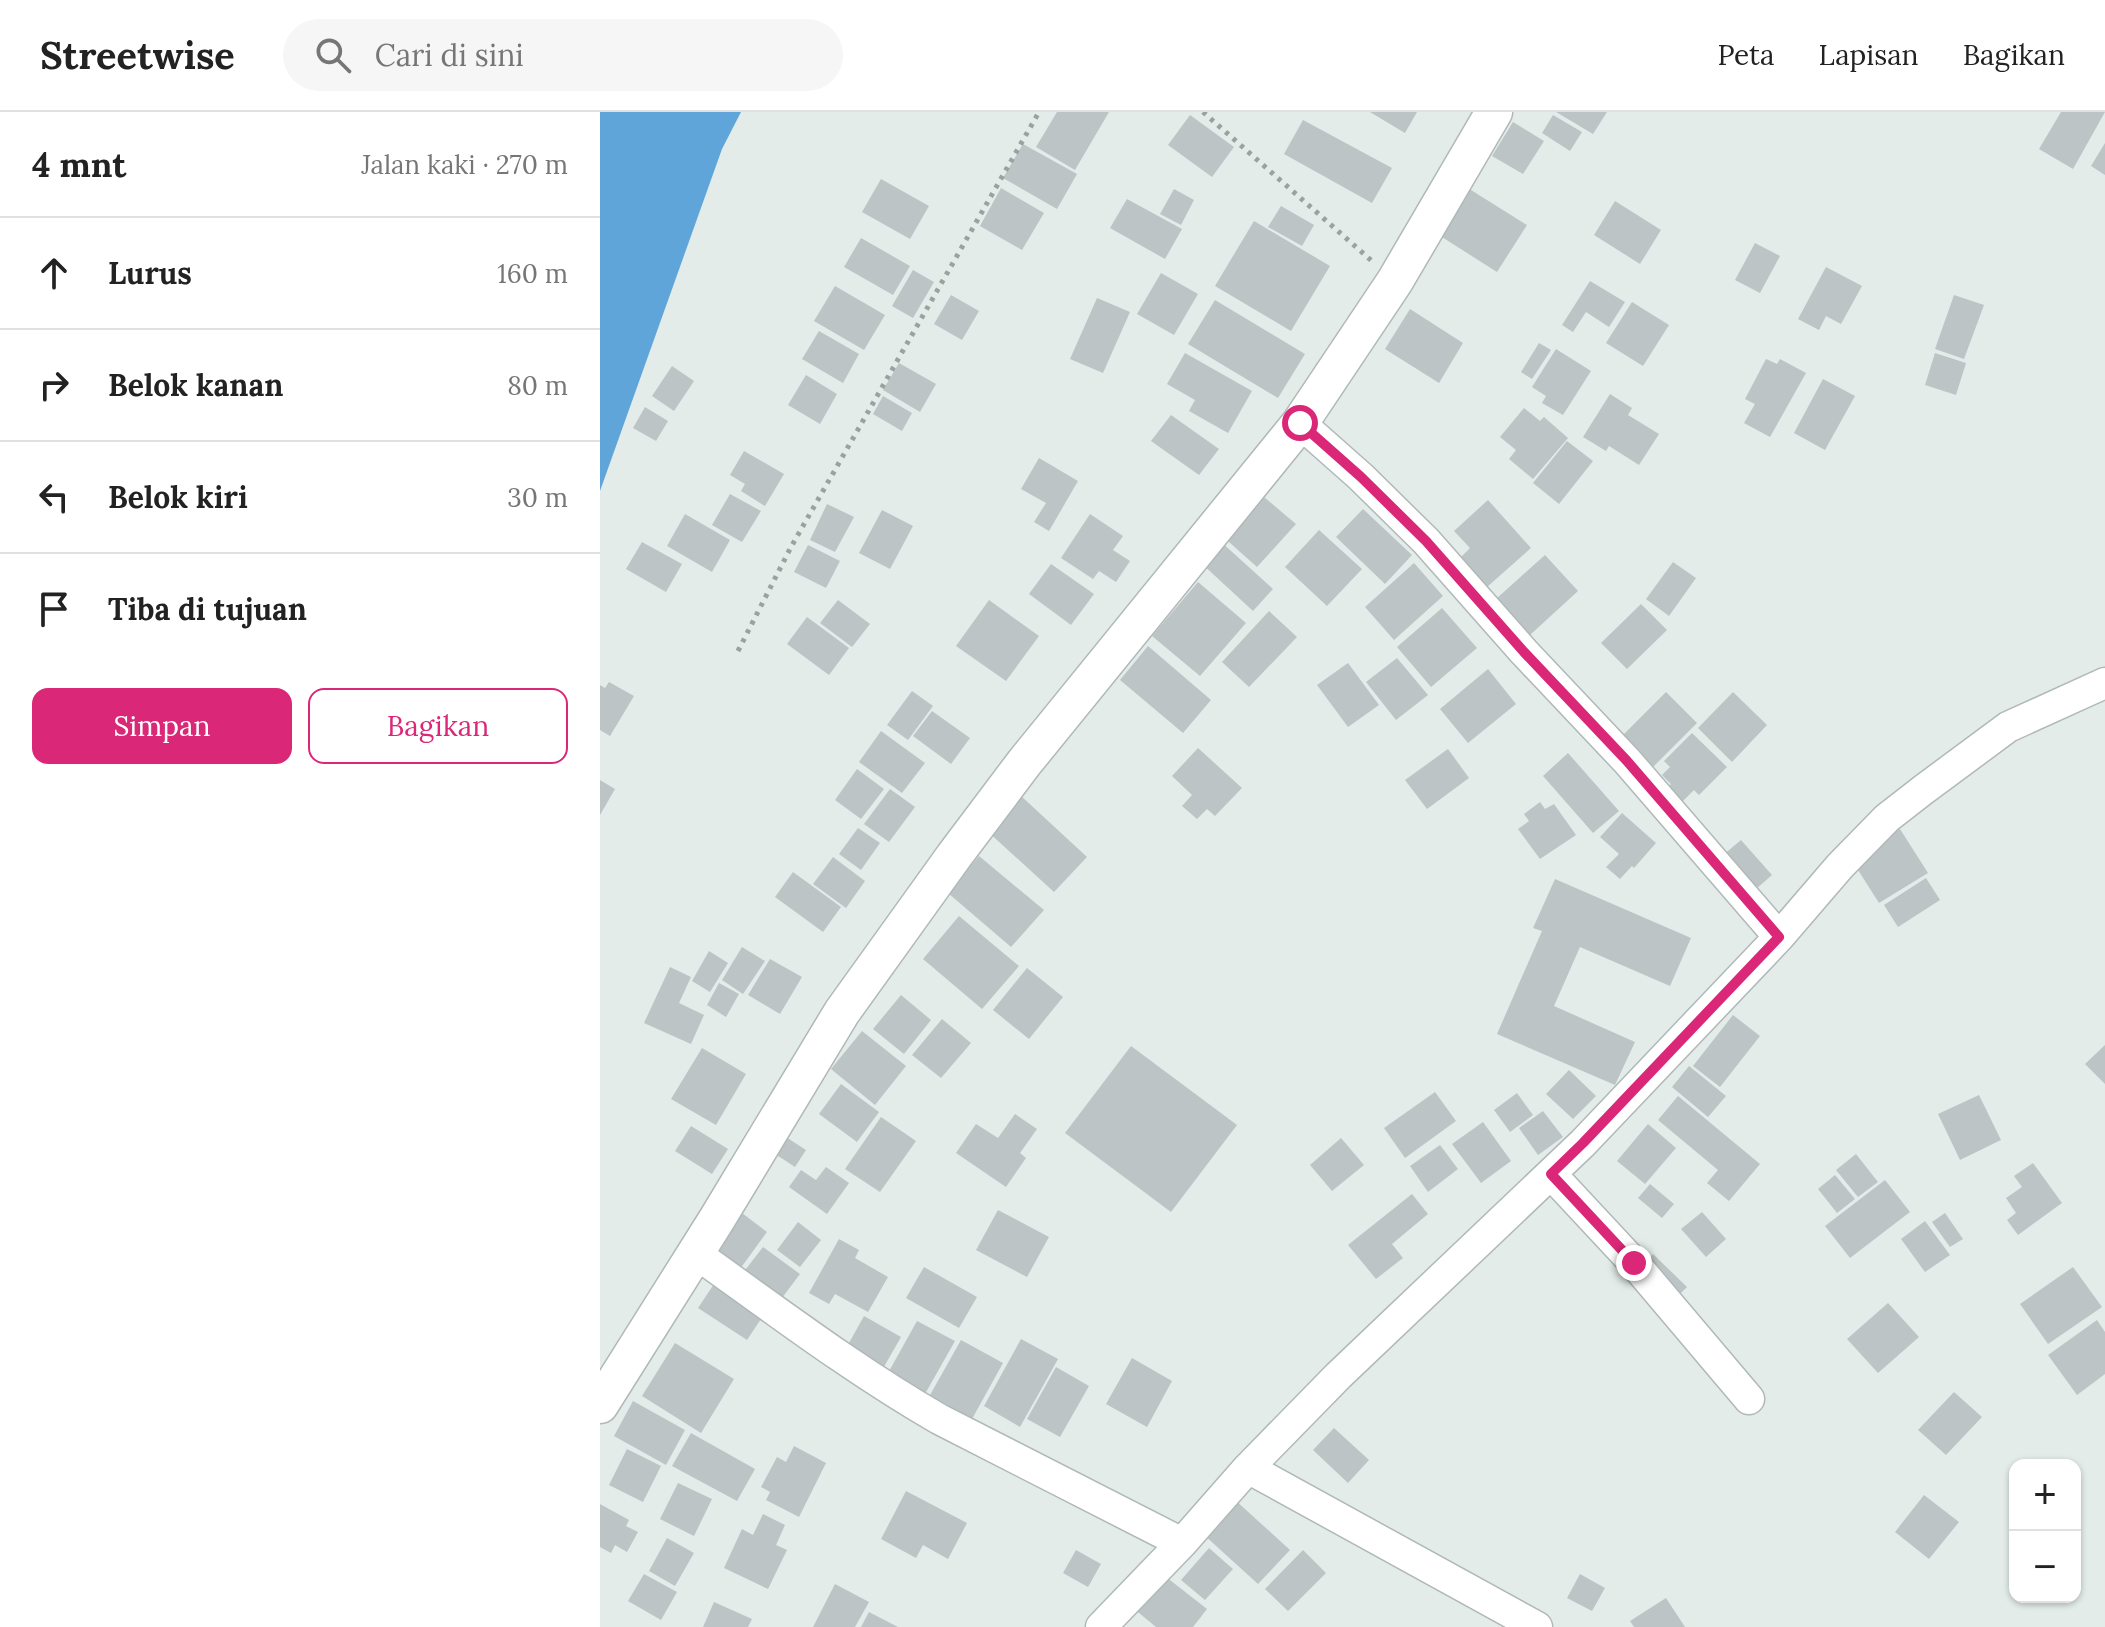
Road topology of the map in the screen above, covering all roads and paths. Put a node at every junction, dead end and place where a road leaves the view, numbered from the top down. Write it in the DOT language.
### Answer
graph roads {
  1 [pos="1039,112"];
  2 [pos="1203,112"];
  3 [pos="1494,112"];
  4 [pos="1395,281"];
  5 [pos="1300,423"];
  6 [pos="738,651"];
  7 [pos="2105,683"];
  8 [pos="1779,937"];
  9 [pos="1551,1174"];
  10 [pos="695,1253"];
  11 [pos="1749,1399"];
  12 [pos="600,1405"];
  13 [pos="1248,1468"];
  14 [pos="1182,1543"];
  15 [pos="1101,1627"];
  16 [pos="1537,1627"];
  1 -- 6 [label="path"];
  2 -- 4 [label="path"];
  3 -- 4 [label="street"];
  4 -- 5 [label="street"];
  5 -- 8 [label="street"];
  5 -- 10 [label="street"];
  7 -- 8 [label="street"];
  8 -- 9 [label="street"];
  9 -- 11 [label="street"];
  9 -- 13 [label="street"];
  10 -- 12 [label="street"];
  10 -- 14 [label="street"];
  13 -- 14 [label="street"];
  13 -- 16 [label="street"];
  14 -- 15 [label="street"];
}
